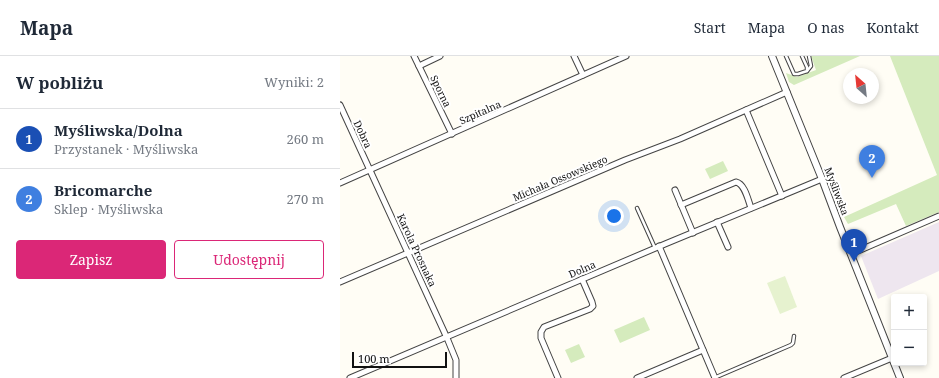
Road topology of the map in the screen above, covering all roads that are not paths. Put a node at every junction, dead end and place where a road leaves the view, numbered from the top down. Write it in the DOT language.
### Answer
graph roads {
  1 [pos="414,56"];
  2 [pos="440,56"];
  3 [pos="574,56"];
  4 [pos="626,56"];
  5 [pos="772,56"];
  6 [pos="786,56"];
  7 [pos="802,56"];
  8 [pos="809,56"];
  9 [pos="419,66"];
  10 [pos="807,71"];
  11 [pos="583,75"];
  12 [pos="786,92"];
  13 [pos="340,105"];
  14 [pos="746,110"];
  15 [pos="452,134"];
  16 [pos="370,170"];
  17 [pos="822,179"];
  18 [pos="340,183"];
  19 [pos="675,190"];
  20 [pos="782,196"];
  21 [pos="681,205"];
  22 [pos="637,208"];
  23 [pos="751,208"];
  24 [pos="939,216"];
  25 [pos="717,222"];
  26 [pos="693,233"];
  27 [pos="657,247"];
  28 [pos="728,247"];
  29 [pos="408,252"];
  30 [pos="851,254"];
  31 [pos="582,279"];
  32 [pos="340,282"];
  33 [pos="794,336"];
  34 [pos="447,338"];
  35 [pos="703,350"];
  36 [pos="891,355"];
  37 [pos="891,358"];
  38 [pos="895,366"];
  39 [pos="858,372"];
  40 [pos="350,378"];
  41 [pos="456,378"];
  42 [pos="558,378"];
  43 [pos="636,378"];
  44 [pos="714,378"];
  45 [pos="844,378"];
  46 [pos="861,378"];
  47 [pos="900,378"];
  1 -- 9 [label="street, Sporna"];
  2 -- 9 [label="street"];
  3 -- 11 [label="street"];
  4 -- 11 [label="street, Szpitalna"];
  5 -- 12 [label="street, Myśliwska"];
  6 -- 10 [label="lane"];
  7 -- 10 [label="lane"];
  8 -- 10 [label="lane"];
  9 -- 15 [label="street, Sporna"];
  11 -- 15 [label="street, Szpitalna"];
  12 -- 14 [label="street, Michała Ossowskiego"];
  12 -- 17 [label="street, Myśliwska"];
  13 -- 16 [label="street, Dobra"];
  14 -- 20 [label="street"];
  14 -- 29 [label="street, Michała Ossowskiego"];
  15 -- 16 [label="street, Szpitalna"];
  16 -- 18 [label="street, Szpitalna"];
  16 -- 29 [label="street, Karola Prosnaka"];
  17 -- 20 [label="street, Dolna"];
  17 -- 30 [label="street, Myśliwska"];
  19 -- 21 [label="street"];
  20 -- 23 [label="street, Dolna"];
  21 -- 23 [label="street"];
  21 -- 26 [label="street"];
  22 -- 27 [label="lane"];
  23 -- 25 [label="street, Dolna"];
  24 -- 30 [label="street"];
  25 -- 26 [label="street, Dolna"];
  25 -- 28 [label="street"];
  26 -- 27 [label="street, Dolna"];
  27 -- 31 [label="street, Dolna"];
  27 -- 35 [label="street"];
  29 -- 32 [label="street, Michała Ossowskiego"];
  29 -- 34 [label="street, Karola Prosnaka"];
  30 -- 36 [label="street, Myśliwska"];
  31 -- 34 [label="street, Dolna"];
  31 -- 42 [label="street"];
  33 -- 44 [label="lane"];
  34 -- 40 [label="street, Dolna"];
  34 -- 41 [label="street, Karola Prosnaka"];
  35 -- 43 [label="street"];
  35 -- 44 [label="street"];
  37 -- 39 [label="street"];
  38 -- 47 [label="street, Myśliwska"];
  39 -- 45 [label="street"];
  39 -- 46 [label="street"];
}
